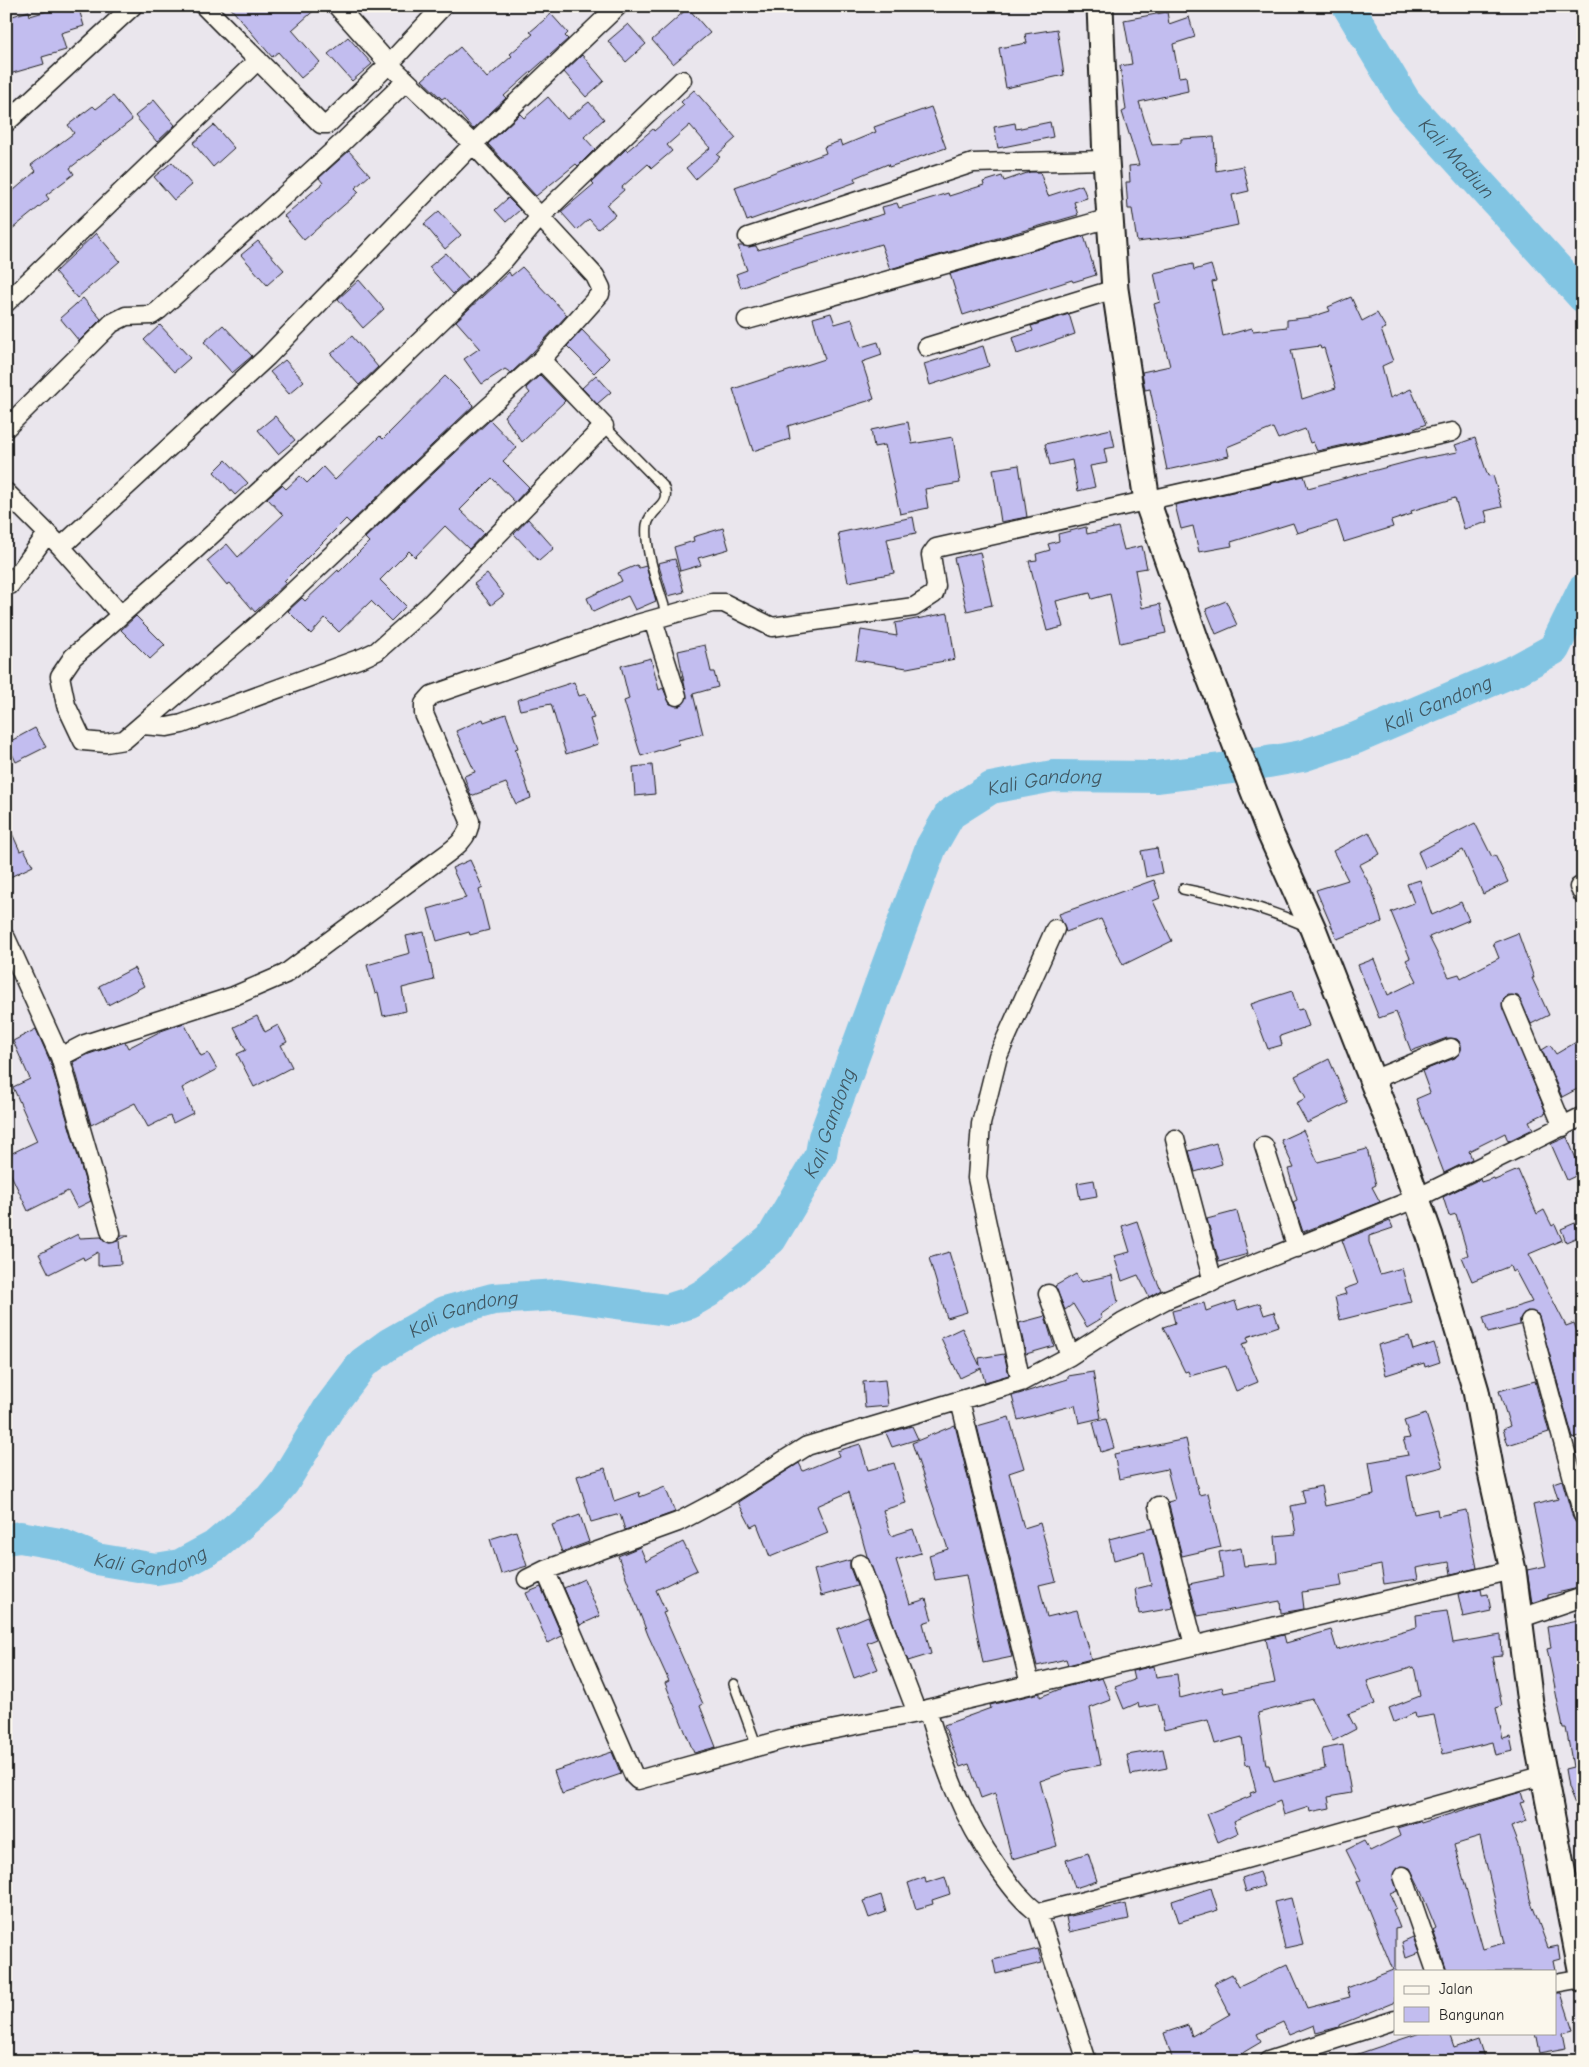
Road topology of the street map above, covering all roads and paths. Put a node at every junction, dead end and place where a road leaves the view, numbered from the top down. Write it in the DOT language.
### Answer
graph roads {
  1 [pos="133,6"];
  2 [pos="204,6"];
  3 [pos="336,6"];
  4 [pos="444,6"];
  5 [pos="618,6"];
  6 [pos="1100,6"];
  7 [pos="258,60"];
  8 [pos="389,64"];
  9 [pos="682,80"];
  10 [pos="406,81"];
  11 [pos="6,123"];
  12 [pos="473,144"];
  13 [pos="1106,160"];
  14 [pos="540,218"];
  15 [pos="1110,218"];
  16 [pos="748,237"];
  17 [pos="1116,290"];
  18 [pos="6,303"];
  19 [pos="748,320"];
  20 [pos="927,347"];
  21 [pos="542,360"];
  22 [pos="604,426"];
  23 [pos="6,428"];
  24 [pos="1452,432"];
  25 [pos="6,492"];
  26 [pos="1147,501"];
  27 [pos="47,534"];
  28 [pos="61,547"];
  29 [pos="10,586"];
  30 [pos="121,615"];
  31 [pos="660,618"];
  32 [pos="678,696"];
  33 [pos="142,725"];
  34 [pos="1183,888"];
  35 [pos="1055,929"];
  36 [pos="1313,929"];
  37 [pos="6,938"];
  38 [pos="1512,1005"];
  39 [pos="1451,1048"];
  40 [pos="60,1057"];
  41 [pos="1372,1080"];
  42 [pos="1583,1116"];
  43 [pos="1563,1127"];
  44 [pos="1175,1139"];
  45 [pos="1264,1146"];
  46 [pos="1417,1198"];
  47 [pos="111,1233"];
  48 [pos="1297,1248"];
  49 [pos="1213,1282"];
  50 [pos="1048,1294"];
  51 [pos="1530,1321"];
  52 [pos="1070,1356"];
  53 [pos="1021,1382"];
  54 [pos="960,1401"];
  55 [pos="1158,1506"];
  56 [pos="1583,1515"];
  57 [pos="860,1564"];
  58 [pos="545,1570"];
  59 [pos="1513,1570"];
  60 [pos="527,1579"];
  61 [pos="1583,1597"];
  62 [pos="1521,1618"];
  63 [pos="1194,1645"];
  64 [pos="734,1684"];
  65 [pos="1030,1684"];
  66 [pos="922,1711"];
  67 [pos="757,1747"];
  68 [pos="1544,1776"];
  69 [pos="1403,1876"];
  70 [pos="1038,1913"];
  71 [pos="1577,1920"];
  72 [pos="1436,1970"];
  73 [pos="1583,1978"];
  74 [pos="1556,1983"];
  75 [pos="1394,2020"];
  76 [pos="1087,2061"];
  77 [pos="1268,2061"];
  1 -- 11 [label="street"];
  2 -- 7 [label="street"];
  3 -- 8 [label="street"];
  4 -- 8 [label="street"];
  5 -- 12 [label="street"];
  6 -- 13 [label="main road"];
  7 -- 8 [label="street"];
  7 -- 18 [label="street"];
  8 -- 10 [label="street"];
  9 -- 14 [label="street"];
  10 -- 12 [label="street"];
  10 -- 23 [label="street"];
  12 -- 14 [label="street"];
  12 -- 28 [label="street"];
  13 -- 15 [label="main road"];
  13 -- 16 [label="street"];
  14 -- 21 [label="street"];
  14 -- 30 [label="street"];
  15 -- 17 [label="main road"];
  15 -- 19 [label="street"];
  17 -- 20 [label="street"];
  17 -- 26 [label="main road"];
  21 -- 22 [label="street"];
  21 -- 33 [label="street"];
  22 -- 31 [label="lane"];
  22 -- 33 [label="street"];
  24 -- 26 [label="street"];
  25 -- 27 [label="street"];
  26 -- 31 [label="street"];
  26 -- 36 [label="main road"];
  27 -- 28 [label="street"];
  27 -- 29 [label="street"];
  28 -- 30 [label="street"];
  30 -- 33 [label="street"];
  31 -- 32 [label="street"];
  31 -- 40 [label="street"];
  34 -- 36 [label="lane"];
  35 -- 53 [label="street"];
  36 -- 41 [label="main road"];
  37 -- 40 [label="street"];
  38 -- 43 [label="street"];
  39 -- 41 [label="street"];
  40 -- 47 [label="street"];
  41 -- 46 [label="main road"];
  42 -- 43 [label="street"];
  43 -- 46 [label="street"];
  44 -- 49 [label="street"];
  45 -- 48 [label="street"];
  46 -- 48 [label="street"];
  46 -- 59 [label="main road"];
  48 -- 49 [label="street"];
  49 -- 52 [label="street"];
  50 -- 52 [label="street"];
  51 -- 56 [label="street"];
  52 -- 53 [label="street"];
  53 -- 54 [label="street"];
  54 -- 58 [label="street"];
  54 -- 65 [label="street"];
  55 -- 63 [label="street"];
  57 -- 66 [label="street"];
  58 -- 60 [label="street"];
  58 -- 67 [label="street"];
  59 -- 62 [label="main road"];
  59 -- 63 [label="street"];
  61 -- 62 [label="street"];
  62 -- 68 [label="main road"];
  63 -- 65 [label="street"];
  64 -- 67 [label="lane"];
  65 -- 66 [label="street"];
  66 -- 67 [label="street"];
  66 -- 70 [label="street"];
  68 -- 70 [label="street"];
  68 -- 71 [label="main road"];
  69 -- 72 [label="street"];
  70 -- 76 [label="street"];
  71 -- 73 [label="main road"];
  73 -- 74 [label="street"];
  75 -- 77 [label="street"];
}
